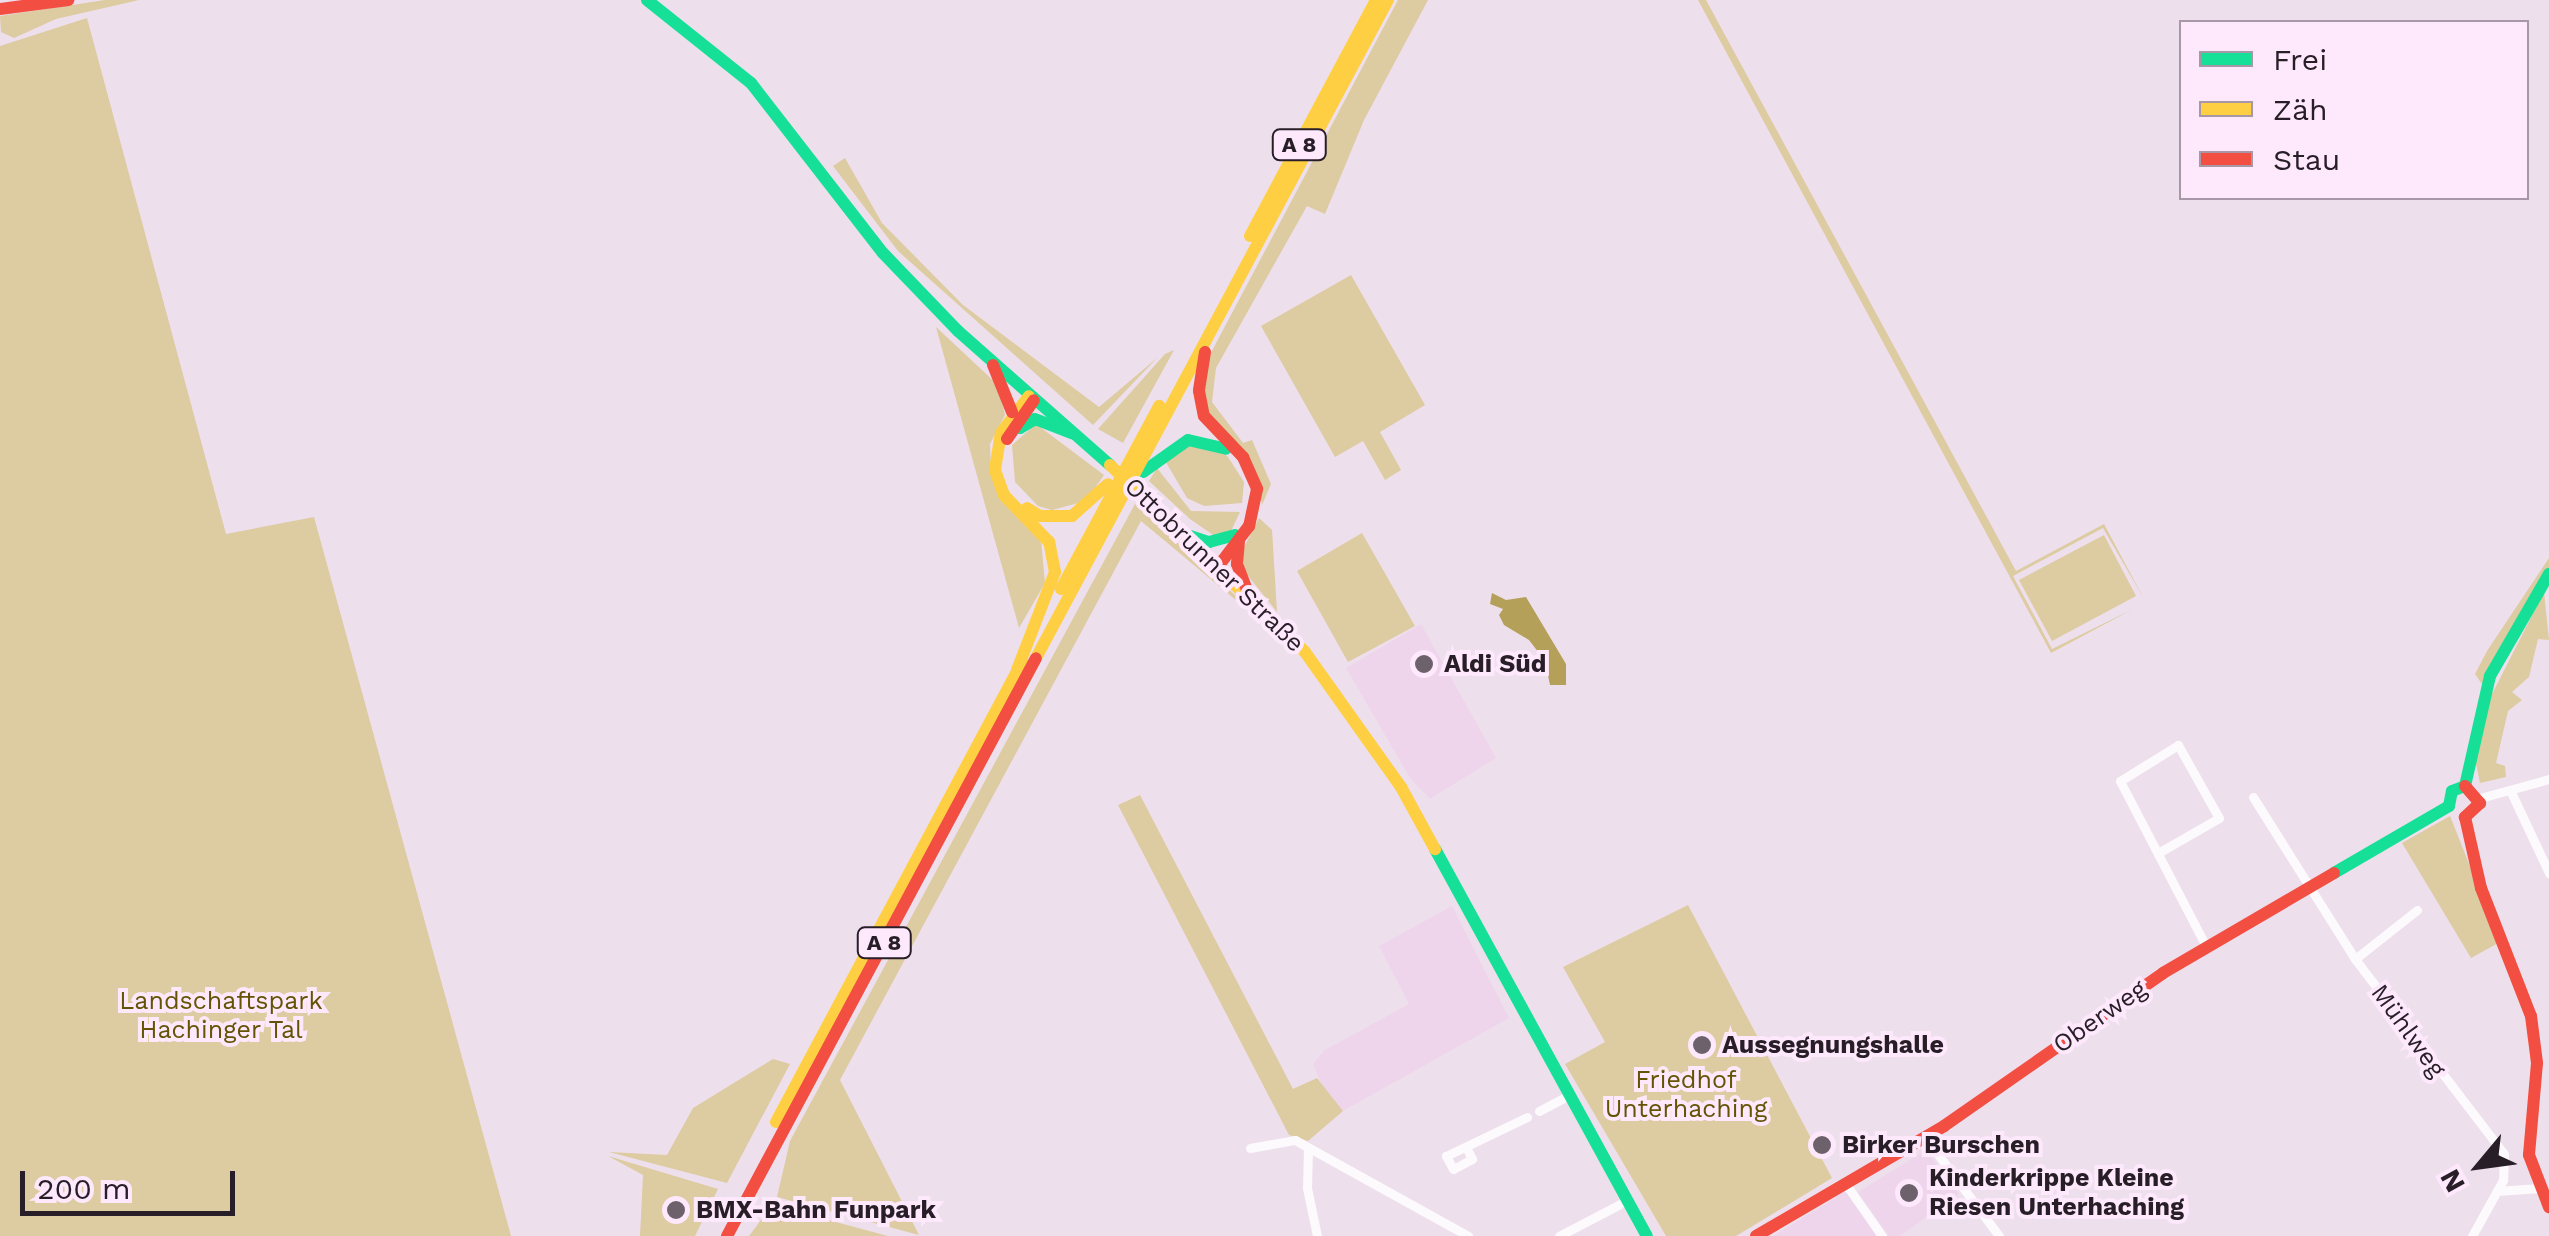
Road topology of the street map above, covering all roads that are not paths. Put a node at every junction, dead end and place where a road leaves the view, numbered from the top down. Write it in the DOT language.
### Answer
graph roads {
  1 [pos="68,0"];
  2 [pos="647,0"];
  3 [pos="1376,0"];
  4 [pos="1388,0"];
  5 [pos="662,6"];
  6 [pos="0,9"];
  7 [pos="1221,311"];
  8 [pos="992,365"];
  9 [pos="1032,398"];
  10 [pos="1012,412"];
  11 [pos="1072,433"];
  12 [pos="1009,436"];
  13 [pos="1134,462"];
  14 [pos="1112,496"];
  15 [pos="1190,536"];
  16 [pos="1237,538"];
  17 [pos="1216,560"];
  18 [pos="2549,574"];
  19 [pos="1247,590"];
  20 [pos="1017,670"];
  21 [pos="2549,779"];
  22 [pos="2465,786"];
  23 [pos="2510,790"];
  24 [pos="2253,797"];
  25 [pos="2480,798"];
  26 [pos="2449,806"];
  27 [pos="2466,817"];
  28 [pos="2158,853"];
  29 [pos="2549,873"];
  30 [pos="2308,888"];
  31 [pos="2417,910"];
  32 [pos="2206,946"];
  33 [pos="2355,959"];
  34 [pos="1565,1097"];
  35 [pos="1539,1111"];
  36 [pos="1527,1117"];
  37 [pos="1925,1137"];
  38 [pos="1250,1148"];
  39 [pos="1308,1148"];
  40 [pos="1467,1150"];
  41 [pos="751,1180"];
  42 [pos="1846,1183"];
  43 [pos="2540,1188"];
  44 [pos="2498,1190"];
  45 [pos="1626,1201"];
  46 [pos="738,1204"];
  47 [pos="2549,1207"];
  48 [pos="715,1236"];
  49 [pos="727,1236"];
  50 [pos="1317,1236"];
  51 [pos="1468,1236"];
  52 [pos="1559,1236"];
  53 [pos="1647,1236"];
  54 [pos="1756,1236"];
  55 [pos="1882,1236"];
  56 [pos="1999,1236"];
  57 [pos="2472,1236"];
  1 -- 6 [label="main road"];
  2 -- 5 [label="main road, Ottobrunner Straße"];
  3 -- 13 [label="main road, A 8"];
  4 -- 7 [label="main road, A 8"];
  5 -- 8 [label="main road, Ottobrunner Straße"];
  7 -- 13 [label="main road, A 8"];
  7 -- 16 [label="main road"];
  8 -- 9 [label="main road, Ottobrunner Straße"];
  8 -- 10 [label="main road"];
  9 -- 10 [label="main road"];
  9 -- 11 [label="main road, Ottobrunner Straße"];
  9 -- 12 [label="main road"];
  10 -- 20 [label="main road"];
  11 -- 12 [label="main road"];
  11 -- 15 [label="main road, Ottobrunner Straße"];
  12 -- 14 [label="main road"];
  13 -- 14 [label="main road, A 8"];
  13 -- 14 [label="main road, A 8"];
  13 -- 16 [label="main road"];
  14 -- 20 [label="main road, A 8"];
  14 -- 41 [label="main road, A 8"];
  15 -- 16 [label="main road"];
  15 -- 17 [label="main road, Ottobrunner Straße"];
  16 -- 17 [label="main road"];
  16 -- 19 [label="main road"];
  17 -- 19 [label="main road, Ottobrunner Straße"];
  18 -- 22 [label="main road"];
  19 -- 34 [label="main road, Ottobrunner Straße"];
  20 -- 41 [label="main road, A 8"];
  21 -- 23 [label="street"];
  22 -- 25 [label="main road"];
  22 -- 26 [label="main road"];
  23 -- 25 [label="street"];
  23 -- 29 [label="street"];
  24 -- 30 [label="street, Mühlweg"];
  25 -- 27 [label="main road"];
  26 -- 27 [label="main road"];
  26 -- 30 [label="main road, Oberweg"];
  27 -- 43 [label="main road"];
  28 -- 28 [label="street"];
  28 -- 32 [label="street"];
  30 -- 32 [label="main road, Oberweg"];
  30 -- 33 [label="street, Mühlweg"];
  31 -- 33 [label="street, Mühlweg"];
  32 -- 37 [label="main road, Oberweg"];
  33 -- 44 [label="street, Mühlweg"];
  34 -- 35 [label="street"];
  34 -- 45 [label="main road, Ottobrunner Straße"];
  36 -- 40 [label="street"];
  37 -- 42 [label="main road, Oberweg"];
  37 -- 56 [label="street"];
  38 -- 39 [label="street"];
  39 -- 50 [label="street"];
  39 -- 51 [label="street"];
  41 -- 46 [label="main road, A 8"];
  42 -- 54 [label="main road, Oberweg"];
  42 -- 55 [label="street"];
  43 -- 44 [label="street"];
  43 -- 47 [label="main road"];
  44 -- 57 [label="street"];
  45 -- 52 [label="street"];
  45 -- 53 [label="main road, Ottobrunner Straße"];
  46 -- 48 [label="main road, A 8"];
  46 -- 49 [label="main road, A 8"];
}
